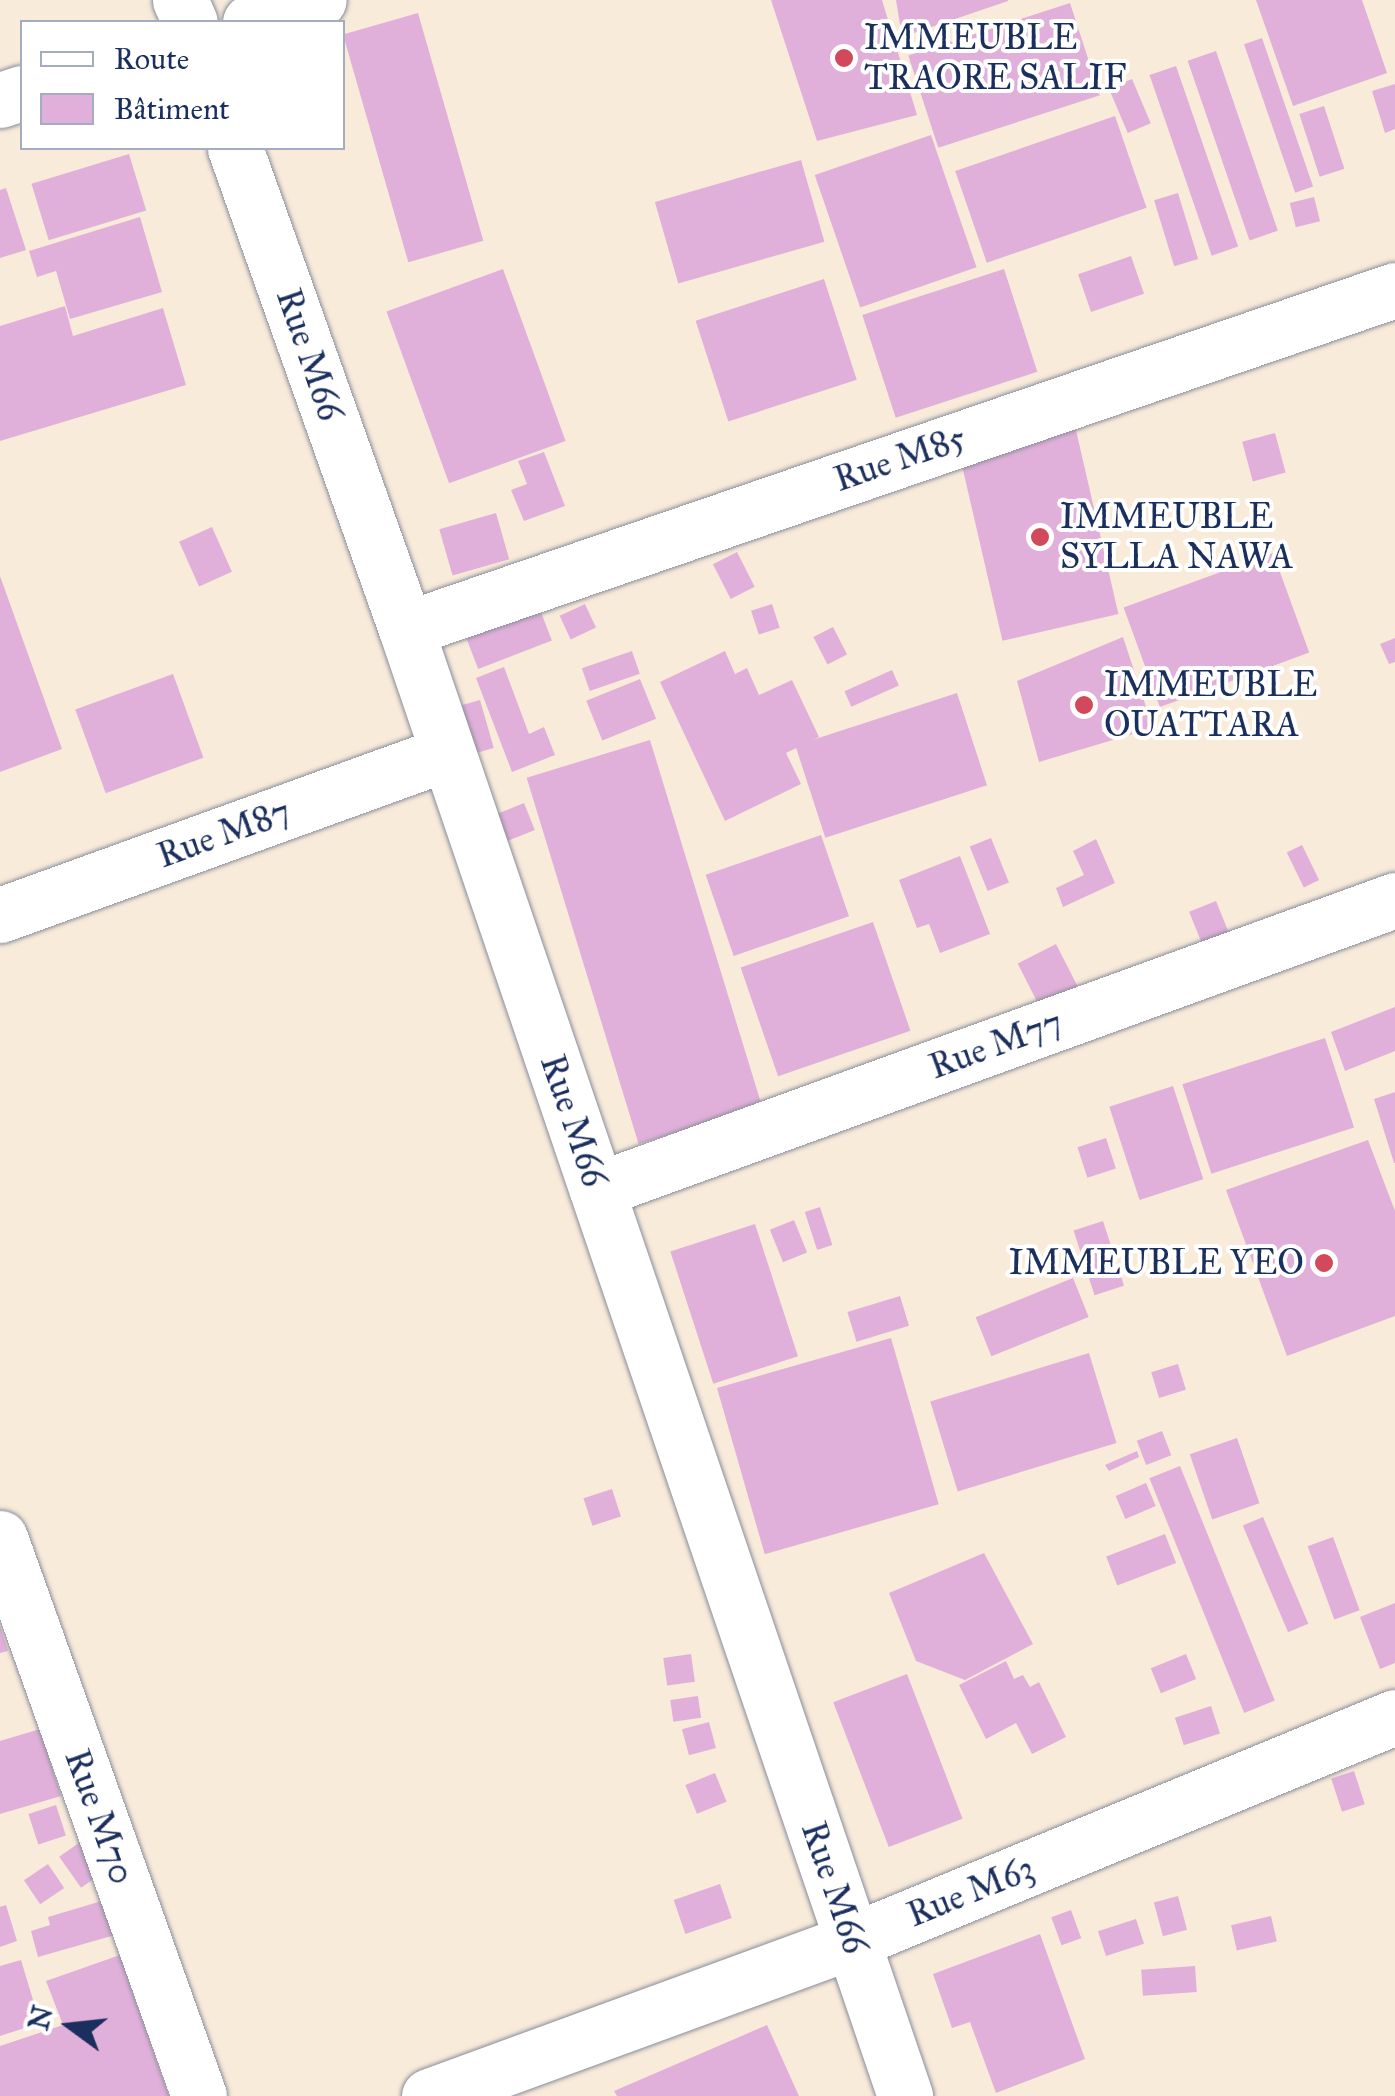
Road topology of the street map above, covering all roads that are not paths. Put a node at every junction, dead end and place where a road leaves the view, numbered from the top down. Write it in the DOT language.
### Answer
graph roads {
  1 [pos="319,0"];
  2 [pos="256,20"];
  3 [pos="237,150"];
  4 [pos="1395,290"];
  5 [pos="406,629"];
  6 [pos="448,753"];
  7 [pos="1395,900"];
  8 [pos="0,915"];
  9 [pos="597,1190"];
  10 [pos="0,1538"];
  11 [pos="1395,1717"];
  12 [pos="852,1941"];
  13 [pos="198,2096"];
  14 [pos="429,2096"];
  15 [pos="905,2096"];
  1 -- 2 [label="street"];
  3 -- 5 [label="street, Rue M66"];
  4 -- 5 [label="street, Rue M85"];
  5 -- 6 [label="street, Rue M66"];
  6 -- 8 [label="street, Rue M87"];
  6 -- 9 [label="street, Rue M66"];
  7 -- 9 [label="street, Rue M77"];
  9 -- 12 [label="street, Rue M66"];
  10 -- 13 [label="street, Rue M70"];
  11 -- 12 [label="street, Rue M63"];
  12 -- 14 [label="street, Rue M63"];
  12 -- 15 [label="street, Rue M66"];
}
